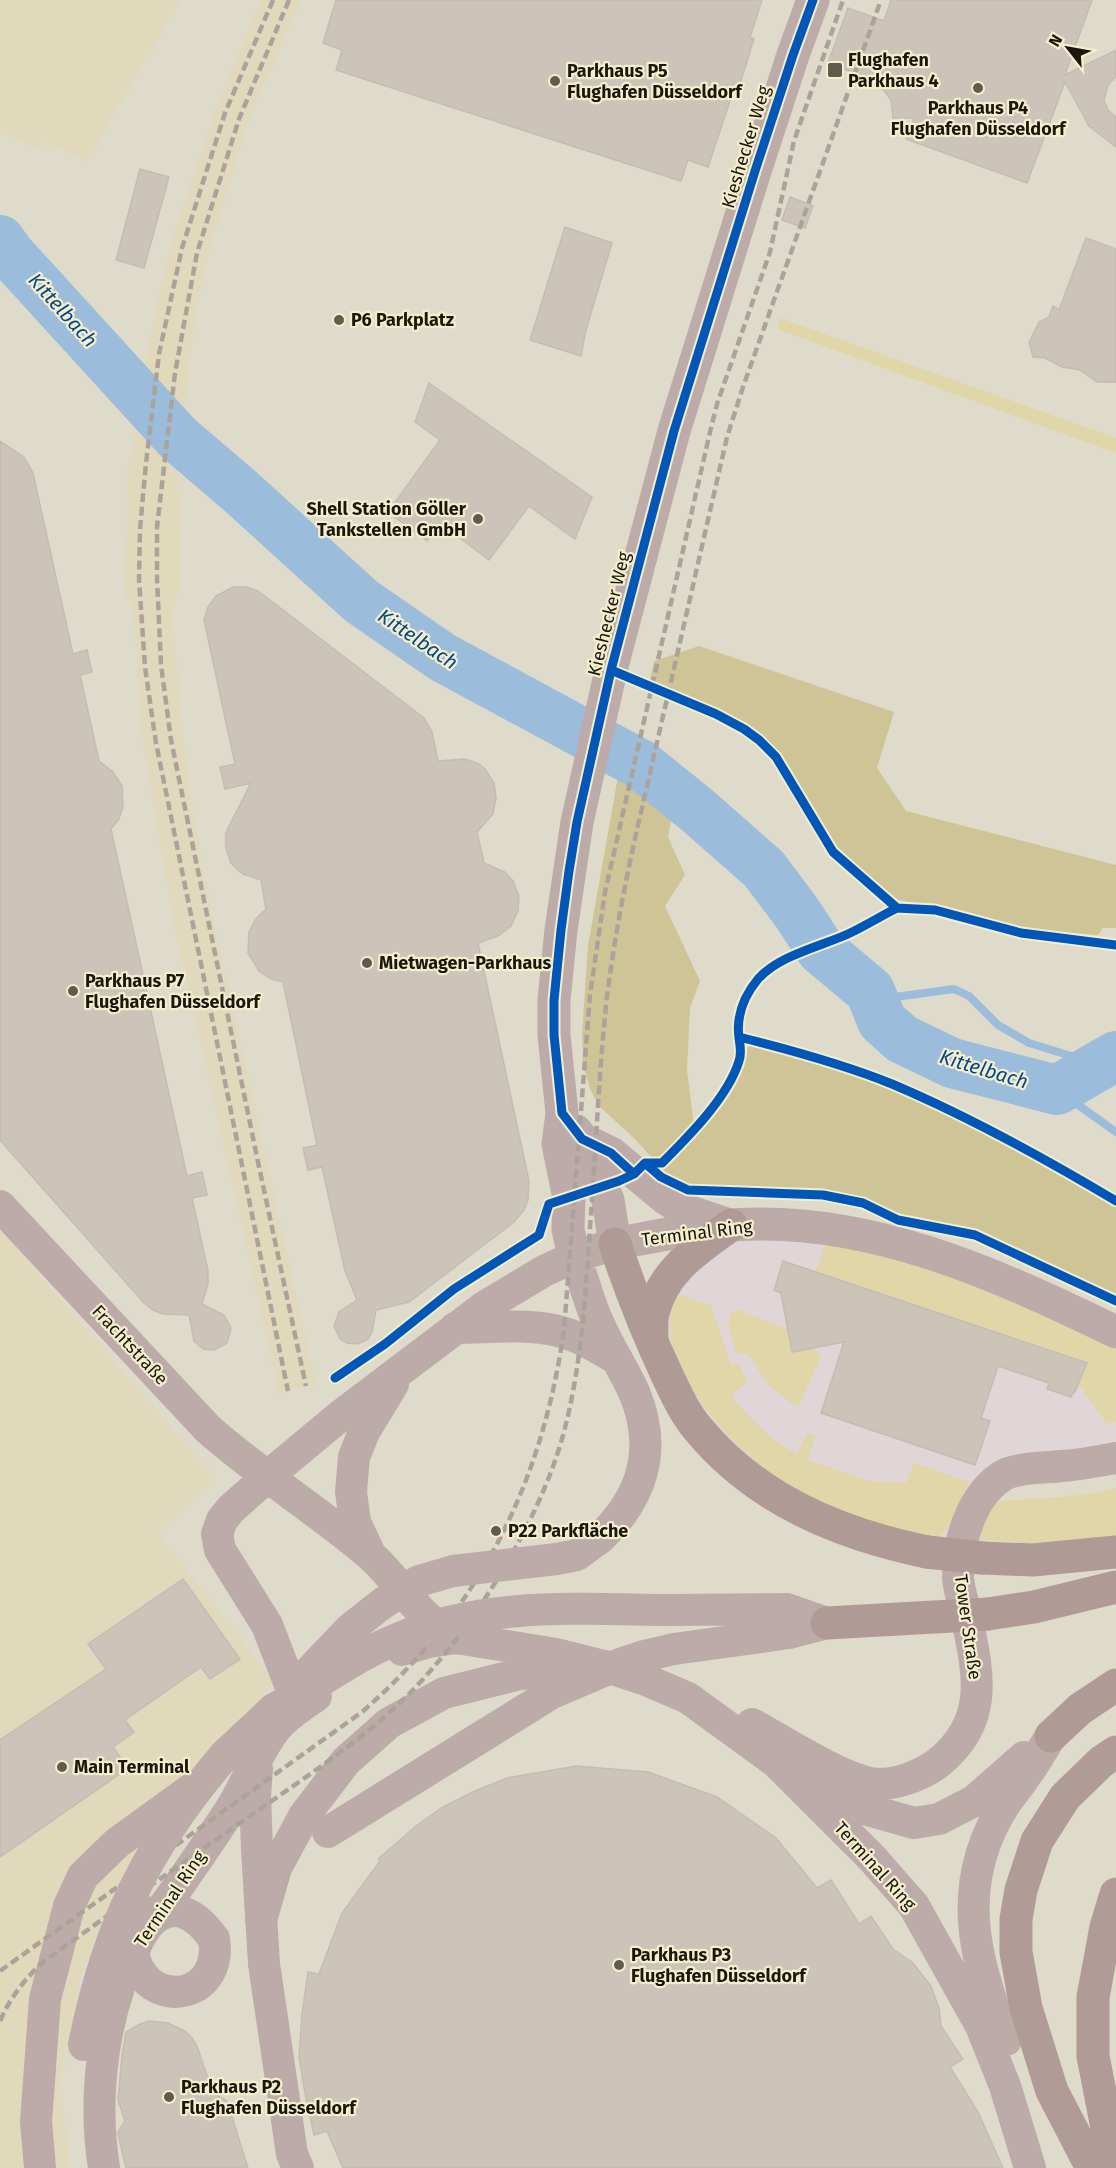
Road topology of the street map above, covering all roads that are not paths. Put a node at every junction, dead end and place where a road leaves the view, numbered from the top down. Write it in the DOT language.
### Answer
graph roads {
  1 [pos="813,0"];
  2 [pos="562,1113"];
  3 [pos="582,1139"];
  4 [pos="569,1198"];
  5 [pos="0,1206"];
  6 [pos="731,1225"];
  7 [pos="615,1244"];
  8 [pos="574,1257"];
  9 [pos="454,1328"];
  10 [pos="1116,1332"];
  11 [pos="652,1343"];
  12 [pos="617,1359"];
  13 [pos="403,1367"];
  14 [pos="1116,1458"];
  15 [pos="268,1476"];
  16 [pos="1116,1552"];
  17 [pos="372,1556"];
  18 [pos="397,1585"];
  19 [pos="1116,1587"];
  20 [pos="827,1623"];
  21 [pos="456,1638"];
  22 [pos="374,1662"];
  23 [pos="604,1666"];
  24 [pos="1116,1685"];
  25 [pos="688,1698"];
  26 [pos="278,1723"];
  27 [pos="1051,1736"];
  28 [pos="1116,1752"];
  29 [pos="776,1762"];
  30 [pos="328,1832"];
  31 [pos="138,1878"];
  32 [pos="1116,1894"];
  33 [pos="261,1920"];
  34 [pos="147,1926"];
  35 [pos="1052,2091"];
  36 [pos="1116,2154"];
  37 [pos="39,2168"];
  38 [pos="85,2168"];
  39 [pos="104,2168"];
  40 [pos="298,2168"];
  41 [pos="1030,2168"];
  42 [pos="1051,2168"];
  43 [pos="1067,2168"];
  44 [pos="1092,2168"];
  1 -- 2 [label="street, Kieshecker Weg"];
  2 -- 3 [label="street"];
  2 -- 4 [label="street, Kieshecker Weg"];
  3 -- 6 [label="street"];
  3 -- 7 [label="street"];
  4 -- 7 [label="street, Kieshecker Weg"];
  4 -- 8 [label="street, Kieshecker Weg"];
  5 -- 15 [label="street, Frachtstraße"];
  6 -- 7 [label="street, Terminal Ring"];
  6 -- 10 [label="street, Terminal Ring"];
  6 -- 11 [label="highway"];
  7 -- 8 [label="street, Terminal Ring"];
  7 -- 11 [label="highway"];
  8 -- 9 [label="street, Terminal Ring"];
  8 -- 12 [label="street"];
  9 -- 12 [label="street"];
  9 -- 13 [label="street, Terminal Ring"];
  11 -- 16 [label="highway, bridge"];
  12 -- 26 [label="street, bridge"];
  13 -- 15 [label="street, Terminal Ring"];
  13 -- 17 [label="street, Terminal Ring"];
  14 -- 25 [label="street, Tower Straße"];
  15 -- 17 [label="street, Terminal Ring"];
  15 -- 26 [label="street, Terminal Ring"];
  17 -- 18 [label="street, Terminal Ring"];
  18 -- 21 [label="street, Terminal Ring"];
  18 -- 22 [label="street"];
  19 -- 20 [label="highway, bridge"];
  20 -- 26 [label="street, Terminal Ring, bridge"];
  20 -- 30 [label="street, bridge"];
  21 -- 22 [label="street, Terminal Ring"];
  21 -- 23 [label="street, Terminal Ring"];
  22 -- 26 [label="street, Terminal Ring"];
  23 -- 25 [label="street, Terminal Ring"];
  23 -- 33 [label="street, Terminal Ring"];
  24 -- 27 [label="highway"];
  25 -- 29 [label="street, Terminal Ring"];
  26 -- 31 [label="street, Terminal Ring, bridge"];
  26 -- 33 [label="street, Terminal Ring"];
  26 -- 34 [label="street, Terminal Ring"];
  26 -- 37 [label="street, Terminal Ring"];
  27 -- 29 [label="street"];
  27 -- 42 [label="street"];
  28 -- 35 [label="highway"];
  29 -- 41 [label="street, Terminal Ring"];
  31 -- 34 [label="street, bridge"];
  31 -- 38 [label="street, Terminal Ring, bridge"];
  32 -- 36 [label="highway"];
  33 -- 40 [label="street, Terminal Ring"];
  34 -- 39 [label="street, Terminal Ring"];
  35 -- 43 [label="highway"];
  35 -- 44 [label="highway"];
}
